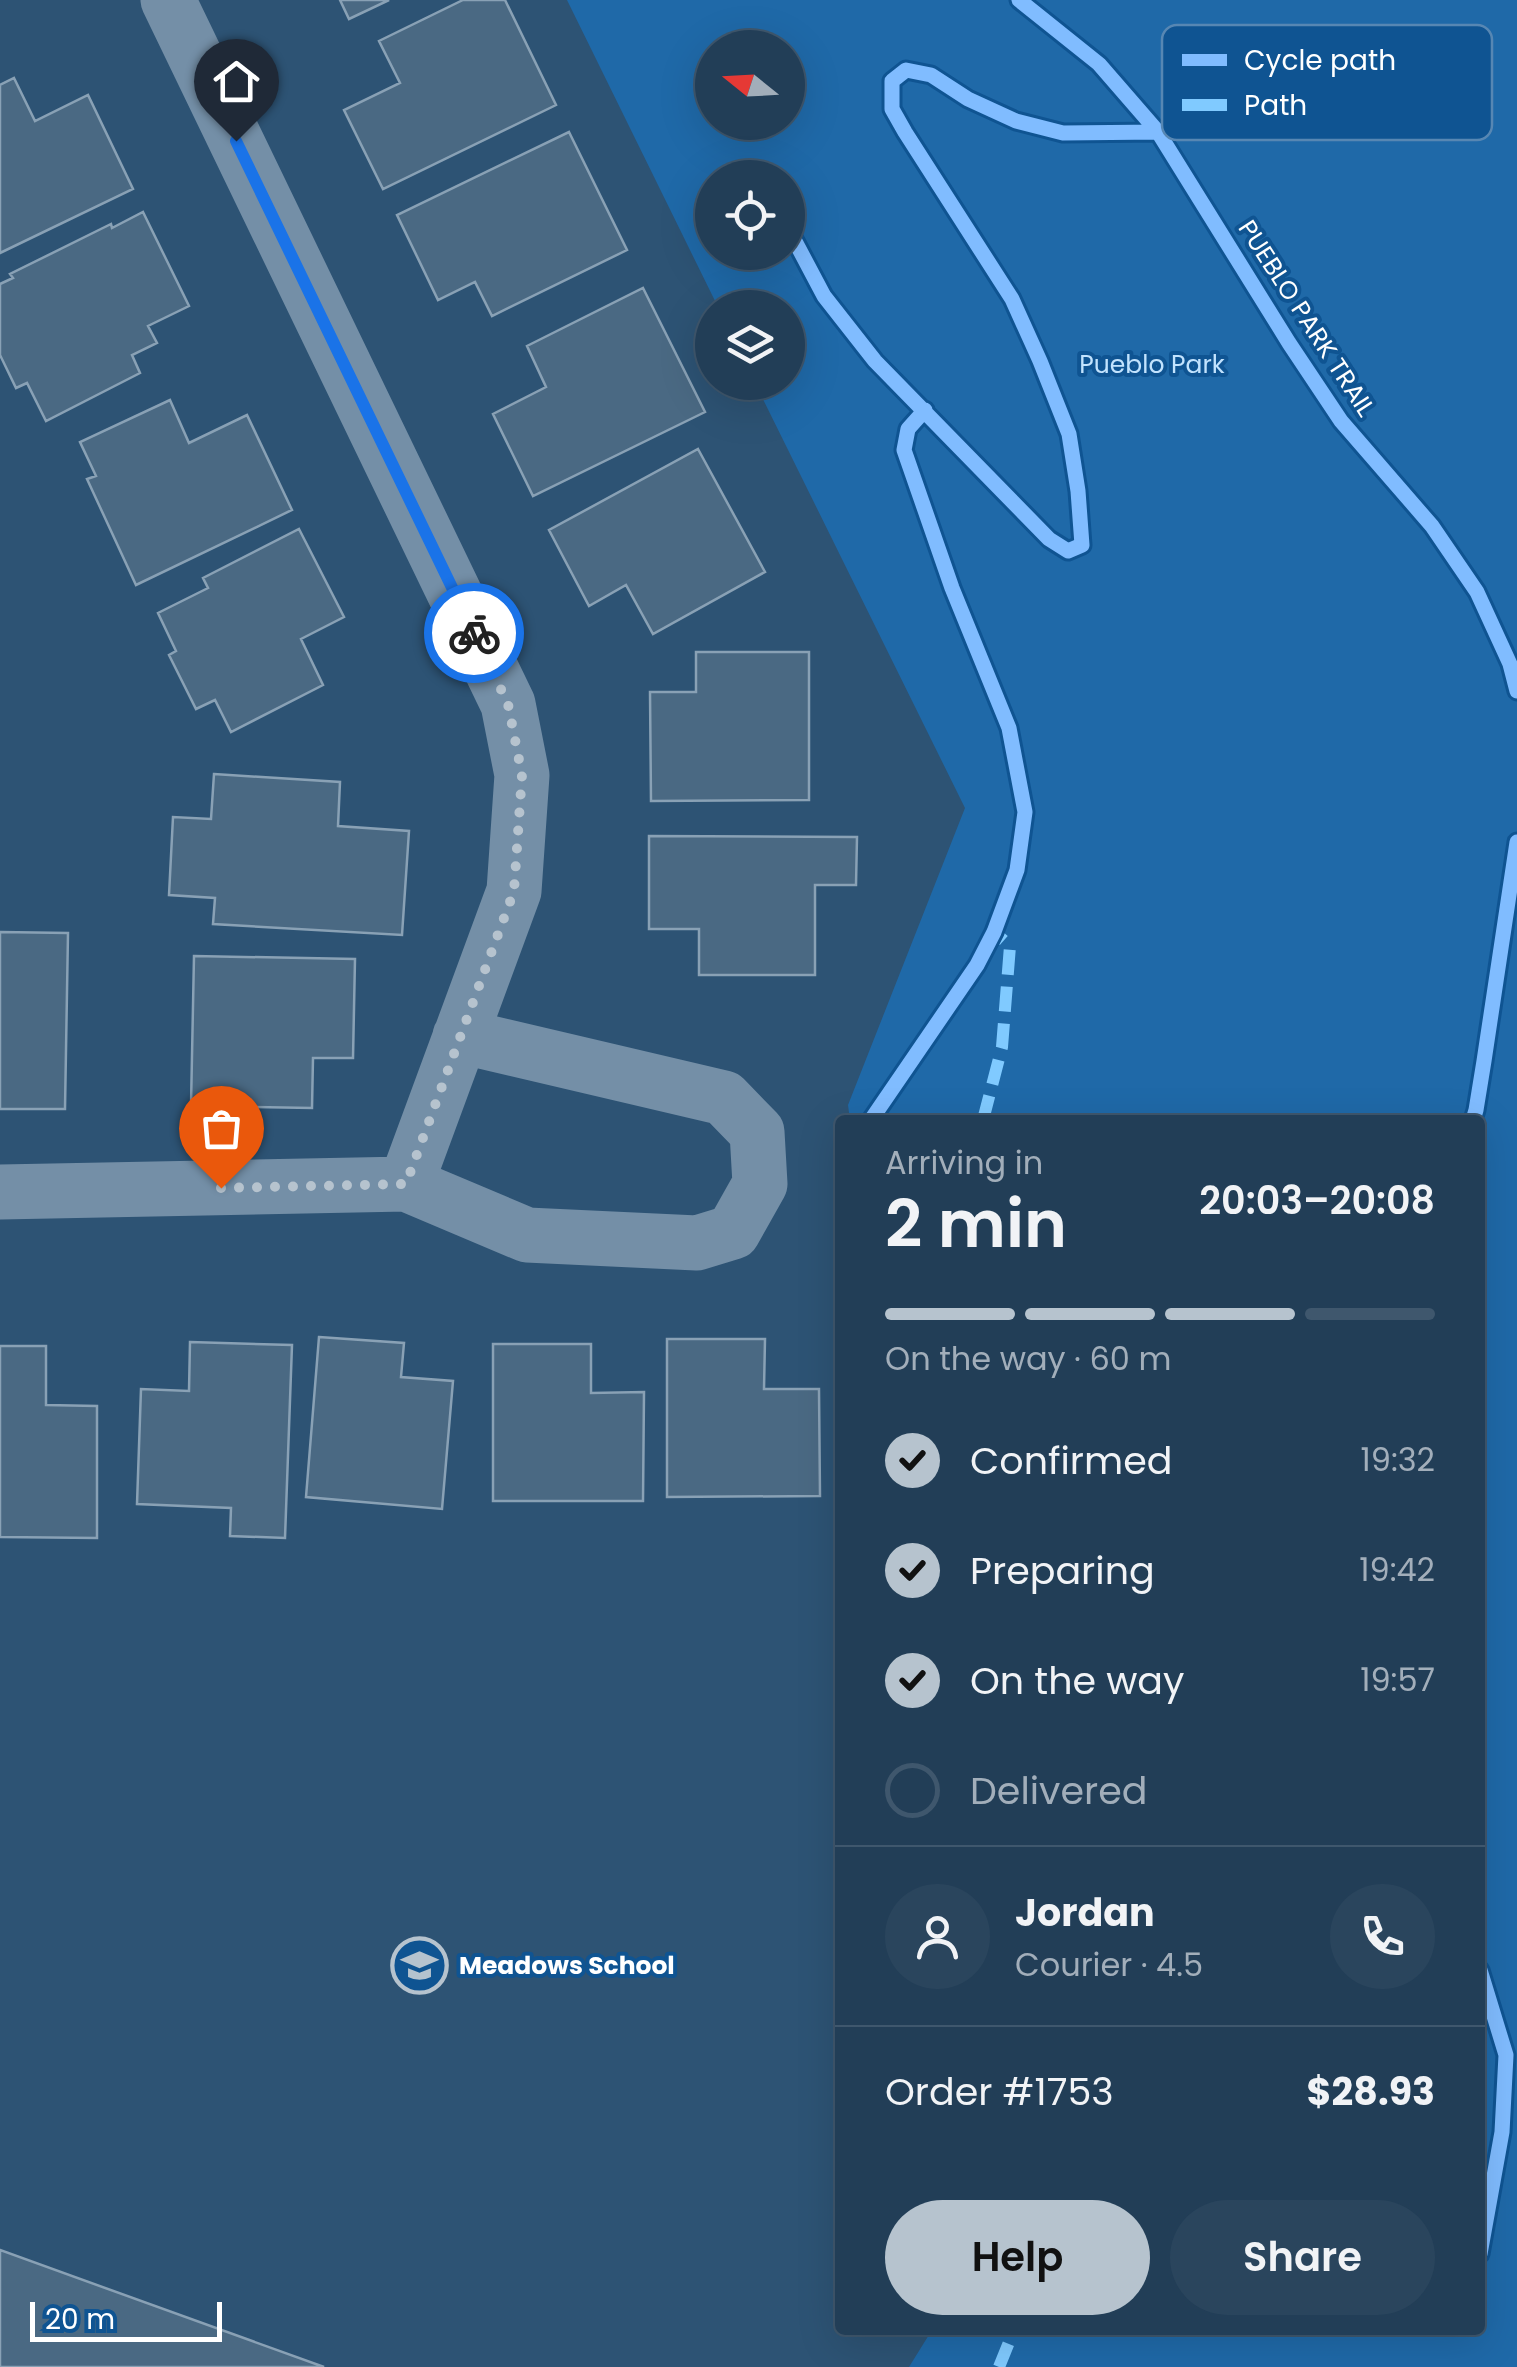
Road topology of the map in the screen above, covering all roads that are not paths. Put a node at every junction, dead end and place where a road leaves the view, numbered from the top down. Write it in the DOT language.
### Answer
graph roads {
  1 [pos="168,0"];
  2 [pos="460,1036"];
  3 [pos="406,1184"];
  4 [pos="0,1192"];
  1 -- 2 [label="street"];
  2 -- 3 [label="street"];
  2 -- 3 [label="street"];
  3 -- 4 [label="street"];
}
